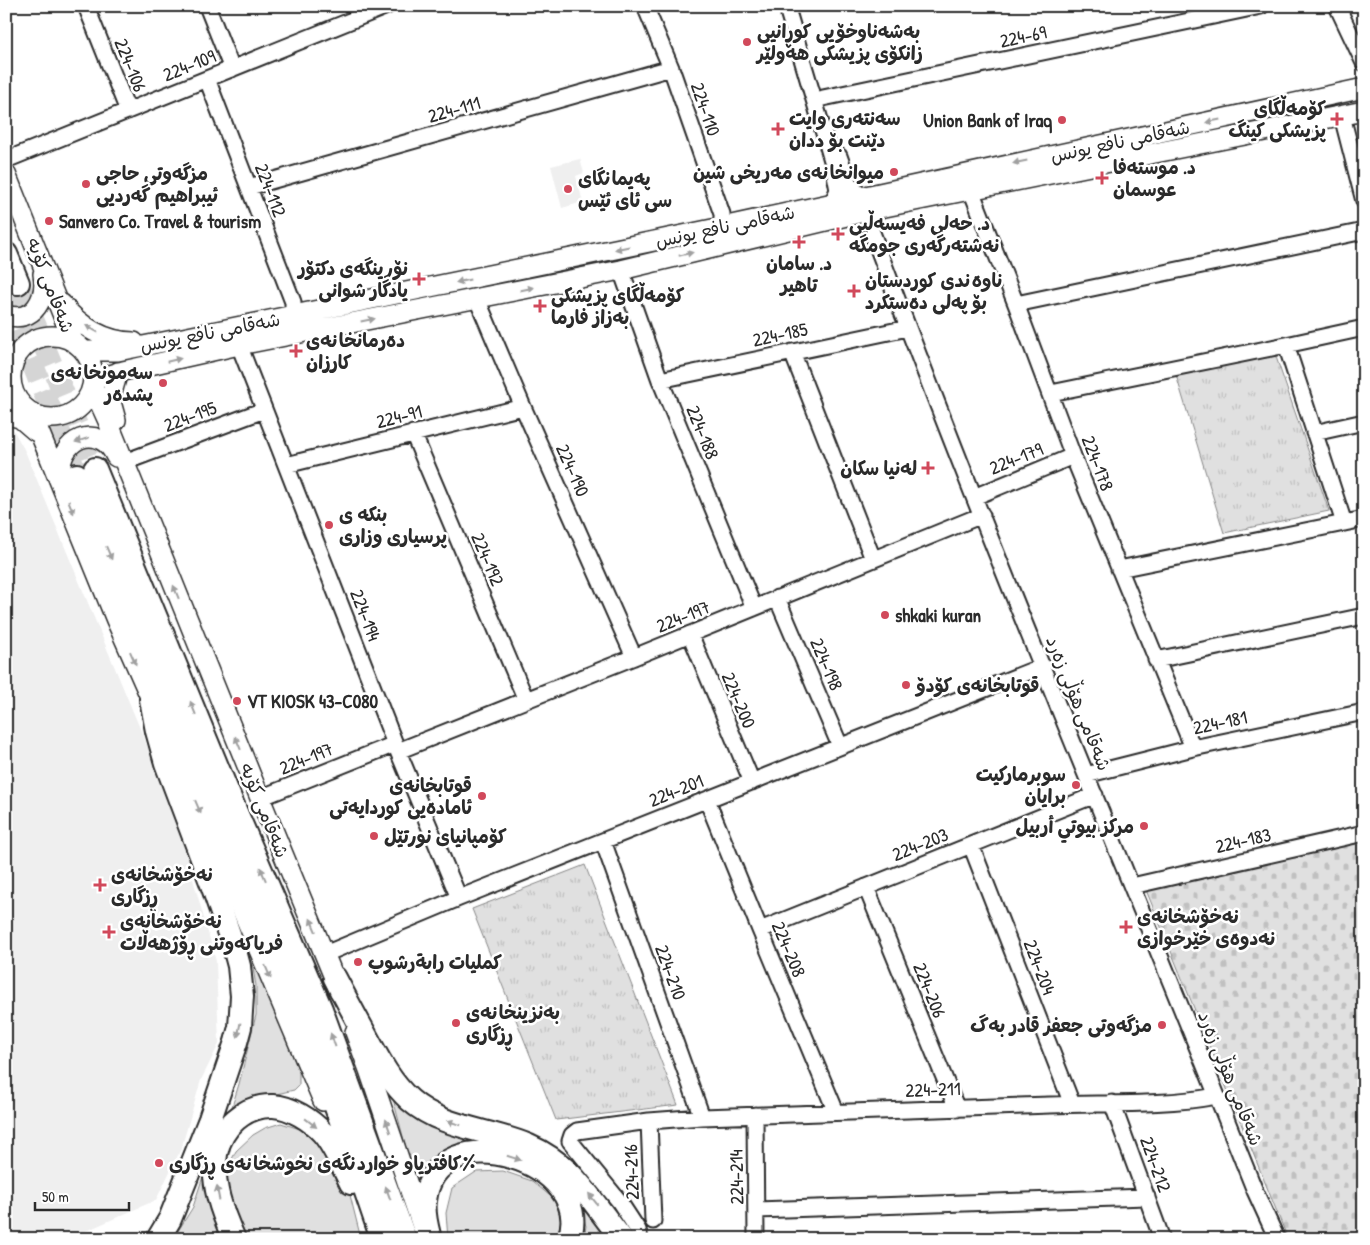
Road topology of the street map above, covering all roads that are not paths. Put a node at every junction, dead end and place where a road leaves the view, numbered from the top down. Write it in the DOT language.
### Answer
graph roads {
  1 [pos="86,6"];
  2 [pos="207,6"];
  3 [pos="387,6"];
  4 [pos="645,6"];
  5 [pos="1261,6"];
  6 [pos="1337,6"];
  7 [pos="794,7"];
  8 [pos="1234,9"];
  9 [pos="352,13"];
  10 [pos="1364,63"];
  11 [pos="671,68"];
  12 [pos="232,69"];
  13 [pos="208,79"];
  14 [pos="1364,88"];
  15 [pos="823,98"];
  16 [pos="128,111"];
  17 [pos="1364,111"];
  18 [pos="1242,115"];
  19 [pos="1342,116"];
  20 [pos="1250,134"];
  21 [pos="6,160"];
  22 [pos="6,174"];
  23 [pos="249,187"];
  24 [pos="971,190"];
  25 [pos="862,196"];
  26 [pos="1364,201"];
  27 [pos="832,203"];
  28 [pos="880,208"];
  29 [pos="848,216"];
  30 [pos="722,227"];
  31 [pos="870,227"];
  32 [pos="1364,231"];
  33 [pos="38,252"];
  34 [pos="6,254"];
  35 [pos="621,270"];
  36 [pos="18,283"];
  37 [pos="55,295"];
  38 [pos="477,299"];
  39 [pos="1016,304"];
  40 [pos="6,315"];
  41 [pos="293,316"];
  42 [pos="908,328"];
  43 [pos="1364,328"];
  44 [pos="173,340"];
  45 [pos="239,345"];
  46 [pos="1286,345"];
  47 [pos="78,346"];
  48 [pos="792,352"];
  49 [pos="9,364"];
  50 [pos="118,372"];
  51 [pos="660,380"];
  52 [pos="93,383"];
  53 [pos="1051,393"];
  54 [pos="523,406"];
  55 [pos="17,409"];
  56 [pos="264,410"];
  57 [pos="1364,422"];
  58 [pos="414,433"];
  59 [pos="1314,433"];
  60 [pos="46,443"];
  61 [pos="1074,456"];
  62 [pos="286,465"];
  63 [pos="130,468"];
  64 [pos="78,476"];
  65 [pos="974,497"];
  66 [pos="982,516"];
  67 [pos="1364,519"];
  68 [pos="1344,523"];
  69 [pos="873,559"];
  70 [pos="1119,569"];
  71 [pos="777,598"];
  72 [pos="754,608"];
  73 [pos="1364,616"];
  74 [pos="690,634"];
  75 [pos="634,657"];
  76 [pos="1156,660"];
  77 [pos="1042,666"];
  78 [pos="151,699"];
  79 [pos="526,700"];
  80 [pos="1364,712"];
  81 [pos="840,746"];
  82 [pos="396,748"];
  83 [pos="1193,748"];
  84 [pos="1086,775"];
  85 [pos="752,782"];
  86 [pos="1095,795"];
  87 [pos="260,798"];
  88 [pos="707,800"];
  89 [pos="1364,833"];
  90 [pos="603,841"];
  91 [pos="971,845"];
  92 [pos="1132,886"];
  93 [pos="866,887"];
  94 [pos="459,898"];
  95 [pos="760,930"];
  96 [pos="324,954"];
  97 [pos="335,978"];
  98 [pos="1217,1096"];
  99 [pos="1072,1104"];
  100 [pos="1112,1104"];
  101 [pos="957,1108"];
  102 [pos="836,1112"];
  103 [pos="755,1115"];
  104 [pos="702,1117"];
  105 [pos="650,1122"];
  106 [pos="1255,1191"];
  107 [pos="1147,1197"];
  108 [pos="370,1203"];
  109 [pos="756,1210"];
  110 [pos="653,1221"];
  111 [pos="158,1239"];
  112 [pos="234,1239"];
  113 [pos="382,1239"];
  114 [pos="404,1239"];
  115 [pos="428,1239"];
  116 [pos="569,1239"];
  117 [pos="622,1239"];
  118 [pos="640,1239"];
  119 [pos="756,1239"];
  120 [pos="1162,1239"];
  121 [pos="1270,1239"];
  122 [pos="1277,1239"];
  1 -- 16 [label="street, 224-106"];
  2 -- 12 [label="street"];
  3 -- 9 [label="street, 224-109"];
  4 -- 11 [label="street, 224-110"];
  5 -- 8 [label="street, 224-69"];
  6 -- 10 [label="street"];
  7 -- 15 [label="street"];
  7 -- 27 [label="street"];
  8 -- 15 [label="street, 224-69"];
  9 -- 12 [label="street, 224-109"];
  11 -- 23 [label="street, 224-111"];
  11 -- 30 [label="street, 224-110"];
  12 -- 13 [label="street, 224-109"];
  13 -- 16 [label="street, 224-109"];
  13 -- 23 [label="street, 224-112"];
  14 -- 18 [label="main road, شەقامی نافع یونس"];
  15 -- 25 [label="street"];
  16 -- 21 [label="street, 224-109"];
  17 -- 19 [label="main road, شەقامی نافع یونس"];
  18 -- 20 [label="main road"];
  18 -- 25 [label="main road, شەقامی نافع یونس, one-way"];
  19 -- 20 [label="main road, شەقامی نافع یونس"];
  19 -- 26 [label="street"];
  20 -- 24 [label="main road, شەقامی نافع یونس"];
  22 -- 33 [label="main road, شەقامی کۆیە"];
  23 -- 41 [label="street, 224-112"];
  24 -- 28 [label="main road, شەقامی نافع یونس"];
  24 -- 39 [label="street, 224-178"];
  25 -- 27 [label="main road, شەقامی نافع یونس"];
  27 -- 30 [label="main road, شەقامی نافع یونس"];
  28 -- 29 [label="main road, شەقامی نافع یونس"];
  28 -- 31 [label="street"];
  29 -- 31 [label="street"];
  35 -- 29 [label="main road, شەقامی نافع یونس, one-way"];
  30 -- 41 [label="main road, شەقامی نافع یونس, one-way"];
  31 -- 42 [label="street, شەقامی هۆڵی زەرد"];
  32 -- 39 [label="street"];
  33 -- 37 [label="main road, شەقامی کۆیە"];
  33 -- 40 [label="main road"];
  34 -- 36 [label="highway, شەقامی کۆیە"];
  38 -- 35 [label="main road, شەقامی نافع یونس, one-way"];
  35 -- 51 [label="street, 224-188"];
  44 -- 37 [label="main road, one-way"];
  37 -- 47 [label="main road, شەقامی کۆیە"];
  45 -- 38 [label="main road, شەقامی نافع یونس, one-way"];
  38 -- 54 [label="street, 224-190"];
  39 -- 53 [label="street, 224-178"];
  41 -- 44 [label="main road, شەقامی نافع یونس"];
  42 -- 48 [label="street, 224-185"];
  42 -- 65 [label="street, شەقامی هۆڵی زەرد"];
  43 -- 46 [label="street"];
  44 -- 47 [label="main road, شەقامی نافع یونس"];
  50 -- 45 [label="main road, شەقامی نافع یونس, one-way"];
  45 -- 56 [label="street, 224-194"];
  46 -- 53 [label="street"];
  46 -- 59 [label="street"];
  47 -- 49 [label="main road, شەقامی کۆیە"];
  47 -- 52 [label="main road, شەقامی کۆیە"];
  48 -- 51 [label="street, 224-185"];
  48 -- 69 [label="street"];
  49 -- 55 [label="main road, شەقامی کۆیە"];
  50 -- 52 [label="main road, شەقامی نافع یونس"];
  50 -- 63 [label="main road"];
  51 -- 72 [label="street, 224-188"];
  52 -- 55 [label="main road"];
  52 -- 63 [label="main road, شەقامی کۆیە"];
  53 -- 61 [label="street, 224-178"];
  54 -- 58 [label="street, 224-91"];
  54 -- 75 [label="street, 224-190"];
  55 -- 60 [label="main road, شەقامی کۆیە"];
  55 -- 60 [label="main road"];
  56 -- 62 [label="street, 224-194"];
  56 -- 63 [label="street, 224-195"];
  57 -- 59 [label="street"];
  58 -- 62 [label="street, 224-91"];
  58 -- 79 [label="street, 224-192"];
  59 -- 68 [label="street"];
  60 -- 64 [label="main road, شەقامی کۆیە"];
  61 -- 65 [label="street, 224-179"];
  61 -- 70 [label="street, 224-178"];
  62 -- 82 [label="street, 224-194"];
  63 -- 64 [label="main road, one-way"];
  87 -- 63 [label="main road, شەقامی کۆیە, one-way"];
  64 -- 78 [label="main road, شەقامی کۆیە, one-way"];
  64 -- 108 [label="highway, شەقامی کۆیە, one-way"];
  114 -- 64 [label="highway, شەقامی کۆیە, one-way"];
  65 -- 66 [label="street, شەقامی هۆڵی زەرد"];
  66 -- 69 [label="street, 224-197"];
  66 -- 77 [label="street, شەقامی هۆڵی زەرد"];
  67 -- 68 [label="street"];
  68 -- 70 [label="street"];
  69 -- 71 [label="street, 224-197"];
  70 -- 76 [label="street, 224-178"];
  71 -- 72 [label="street, 224-197"];
  71 -- 81 [label="street, 224-198"];
  72 -- 74 [label="street, 224-197"];
  73 -- 76 [label="street"];
  74 -- 75 [label="street, 224-197"];
  74 -- 85 [label="street, 224-200"];
  75 -- 79 [label="street, 224-197"];
  76 -- 83 [label="street, 224-178"];
  77 -- 81 [label="street, 224-201"];
  77 -- 84 [label="street, شەقامی هۆڵی زەرد"];
  78 -- 108 [label="main road, شەقامی کۆیە, one-way"];
  78 -- 111 [label="highway, one-way"];
  79 -- 82 [label="street, 224-197"];
  80 -- 83 [label="street, 224-181"];
  81 -- 85 [label="street, 224-201"];
  82 -- 87 [label="street, 224-197"];
  82 -- 94 [label="street, 224-194"];
  83 -- 84 [label="street, 224-181"];
  84 -- 86 [label="street, شەقامی هۆڵی زەرد"];
  85 -- 88 [label="street, 224-201"];
  86 -- 91 [label="street, 224-203"];
  86 -- 92 [label="street, شەقامی هۆڵی زەرد"];
  96 -- 87 [label="main road, شەقامی کۆیە, one-way"];
  88 -- 90 [label="street, 224-201"];
  88 -- 95 [label="street, 224-208"];
  89 -- 92 [label="street, 224-183"];
  90 -- 94 [label="street, 224-201"];
  90 -- 104 [label="street, 224-210"];
  91 -- 93 [label="street, 224-203"];
  91 -- 99 [label="street, 224-204"];
  92 -- 98 [label="street, شەقامی هۆڵی زەرد"];
  93 -- 95 [label="street, 224-203"];
  93 -- 101 [label="street, 224-206"];
  94 -- 96 [label="street, 224-201"];
  95 -- 102 [label="street, 224-208"];
  96 -- 97 [label="main road, شەقامی کۆیە"];
  115 -- 97 [label="main road, شەقامی کۆیە, one-way"];
  117 -- 97 [label="highway, one-way"];
  98 -- 100 [label="street, 224-211"];
  98 -- 106 [label="street, شەقامی هۆڵی زەرد"];
  99 -- 100 [label="street, 224-211"];
  99 -- 101 [label="street, 224-211"];
  100 -- 107 [label="street, 224-212"];
  101 -- 102 [label="street, 224-211"];
  102 -- 103 [label="street, 224-211"];
  103 -- 104 [label="street, 224-211"];
  103 -- 109 [label="street, 224-214"];
  104 -- 105 [label="street, 224-211"];
  105 -- 110 [label="street, 224-216"];
  105 -- 118 [label="street, 224-211"];
  106 -- 121 [label="street, شەقامی هۆڵی زەرد"];
  106 -- 122 [label="street, شەقامی هۆڵی زەرد"];
  107 -- 109 [label="street"];
  107 -- 120 [label="street, 224-212"];
  108 -- 113 [label="highway, شەقامی کۆیە"];
  109 -- 119 [label="street, 224-214"];
  112 -- 113 [label="highway, one-way"];
  115 -- 116 [label="highway, one-way"];
}
